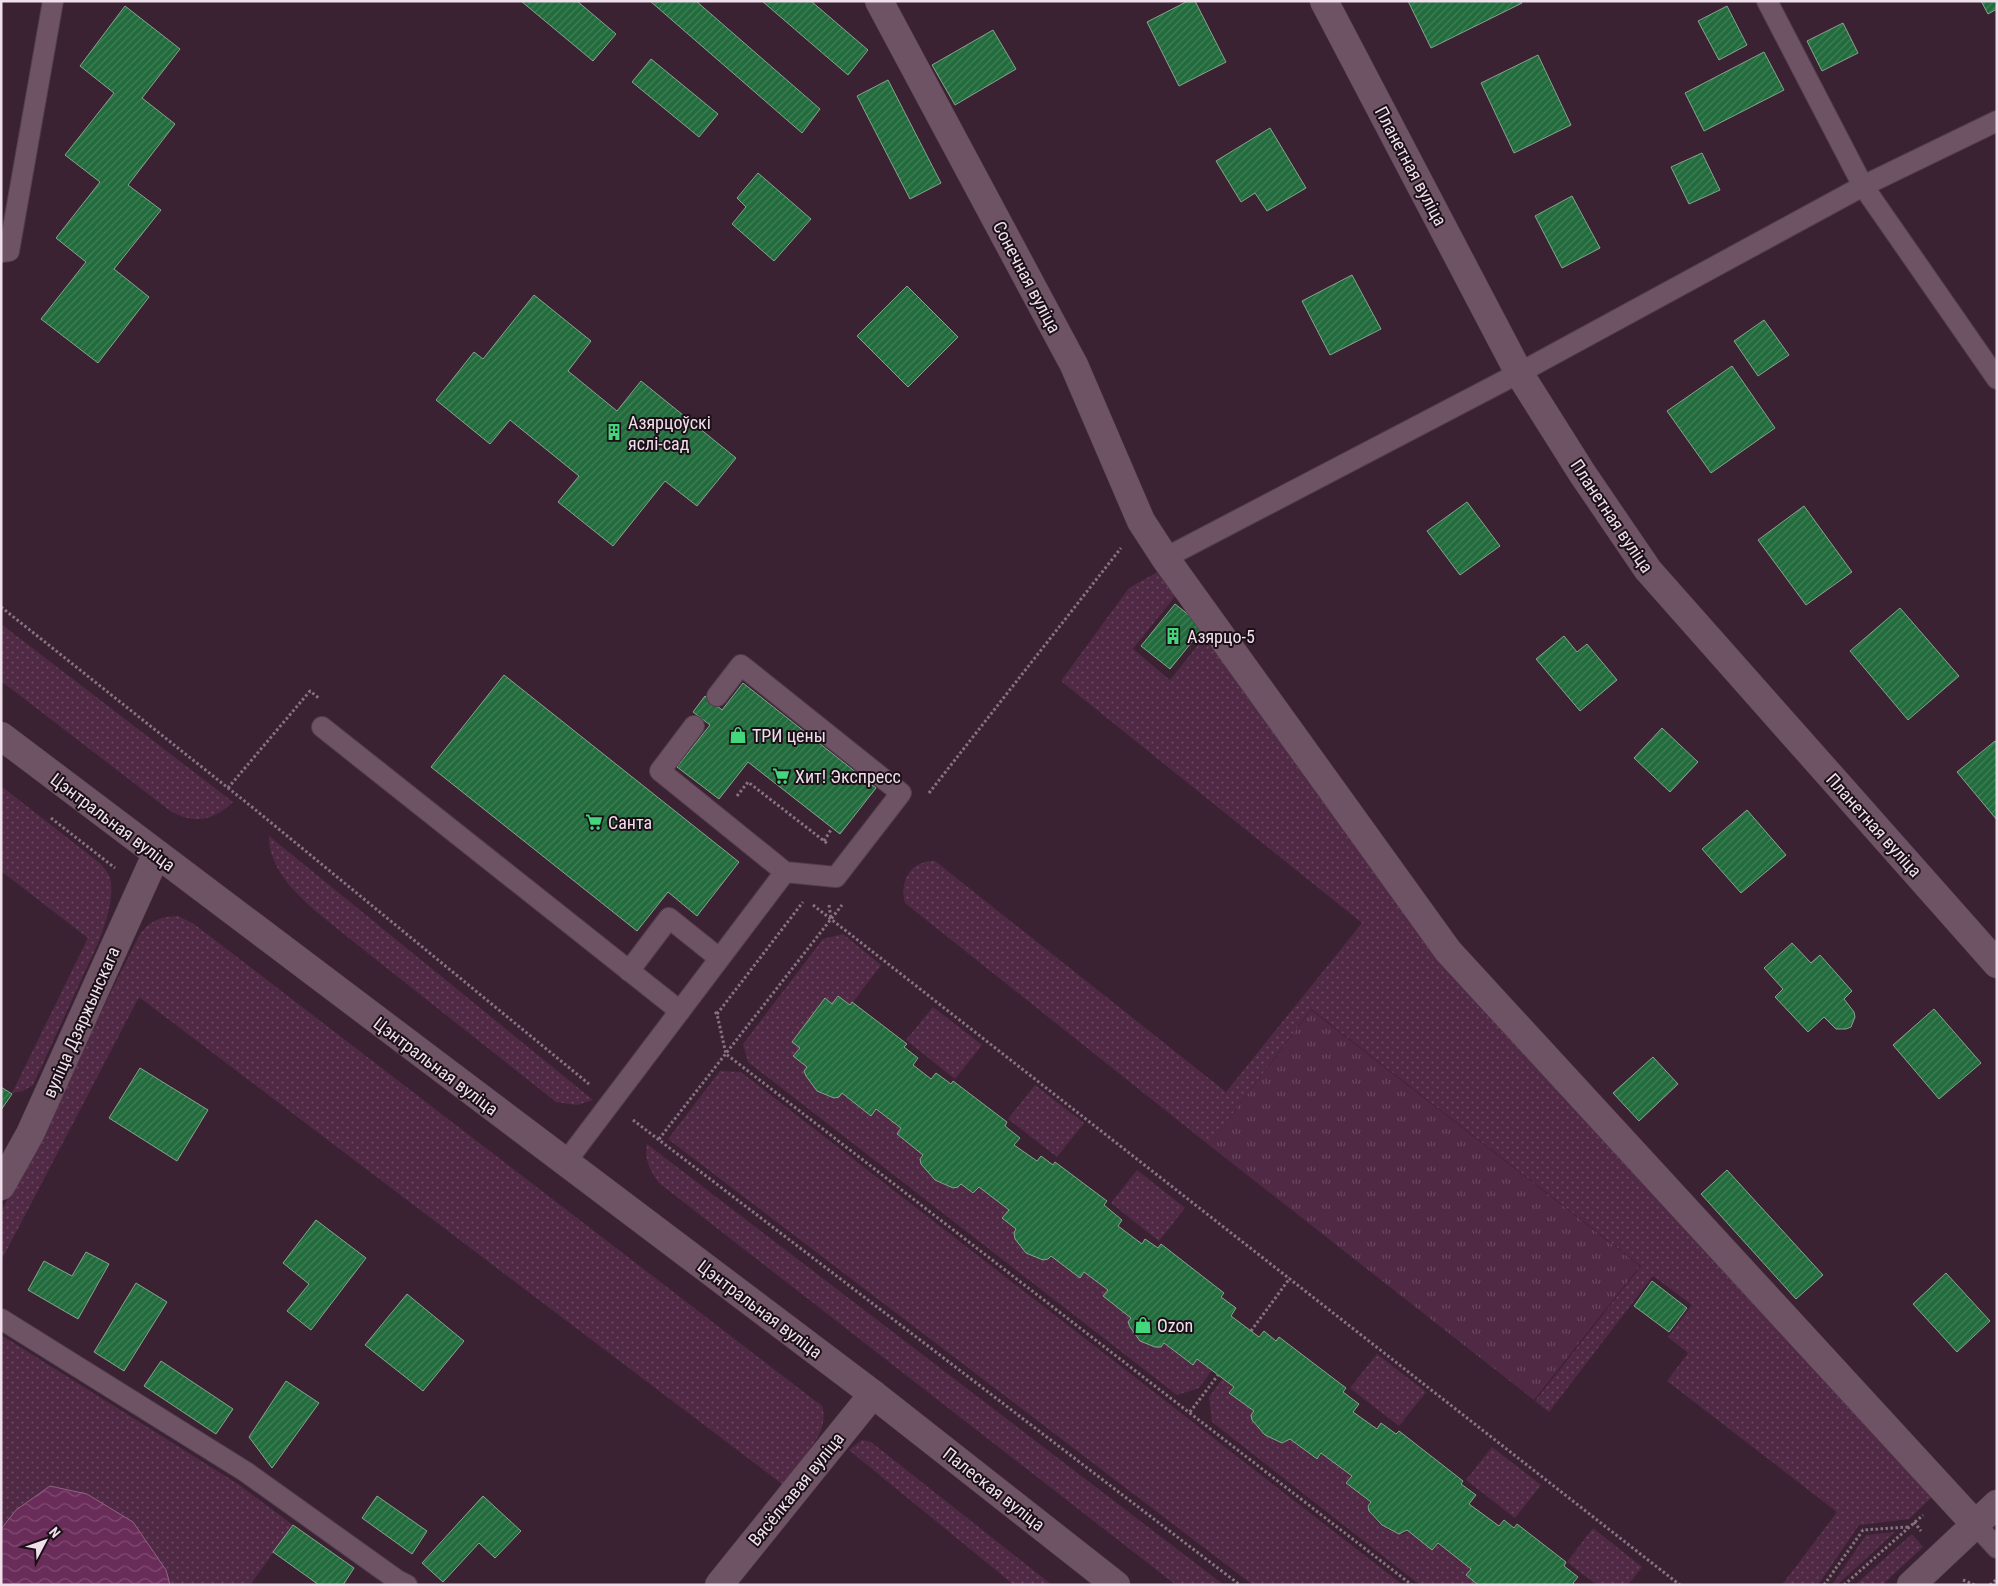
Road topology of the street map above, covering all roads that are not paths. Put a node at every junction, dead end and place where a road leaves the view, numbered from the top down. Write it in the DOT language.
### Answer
graph roads {
  1 [pos="53,1"];
  2 [pos="879,1"];
  3 [pos="1324,1"];
  4 [pos="1766,1"];
  5 [pos="1997,121"];
  6 [pos="1863,186"];
  7 [pos="1,252"];
  8 [pos="1519,372"];
  9 [pos="1997,379"];
  10 [pos="1165,558"];
  11 [pos="717,696"];
  12 [pos="694,726"];
  13 [pos="322,727"];
  14 [pos="1,736"];
  15 [pos="156,855"];
  16 [pos="785,872"];
  17 [pos="720,958"];
  18 [pos="1997,964"];
  19 [pos="629,971"];
  20 [pos="680,1011"];
  21 [pos="564,1163"];
  22 [pos="1,1186"];
  23 [pos="1,1319"];
  24 [pos="873,1394"];
  25 [pos="1997,1504"];
  26 [pos="1975,1524"];
  27 [pos="1997,1548"];
  28 [pos="407,1585"];
  29 [pos="719,1585"];
  30 [pos="1116,1585"];
  31 [pos="1911,1585"];
  1 -- 7 [label="lane"];
  2 -- 10 [label="street, Сонечная вуліца"];
  3 -- 8 [label="street, Планетная вуліца"];
  4 -- 6 [label="lane"];
  5 -- 6 [label="lane"];
  6 -- 8 [label="lane"];
  6 -- 9 [label="lane"];
  8 -- 10 [label="lane"];
  8 -- 18 [label="street, Планетная вуліца"];
  10 -- 26 [label="street, Сонечная вуліца"];
  11 -- 16 [label="lane"];
  12 -- 16 [label="lane"];
  13 -- 19 [label="lane"];
  14 -- 15 [label="street, Цэнтральная вуліца"];
  15 -- 21 [label="street, Цэнтральная вуліца"];
  15 -- 22 [label="street, вуліца Дзяржынскага"];
  16 -- 17 [label="lane"];
  17 -- 19 [label="lane"];
  17 -- 20 [label="lane"];
  19 -- 20 [label="lane"];
  20 -- 21 [label="lane"];
  21 -- 24 [label="street, Цэнтральная вуліца"];
  23 -- 28 [label="lane"];
  24 -- 29 [label="street, Вясёлкавая вуліца"];
  24 -- 30 [label="street, Палеская вуліца"];
  25 -- 26 [label="street"];
  26 -- 27 [label="lane"];
  26 -- 31 [label="street"];
}
